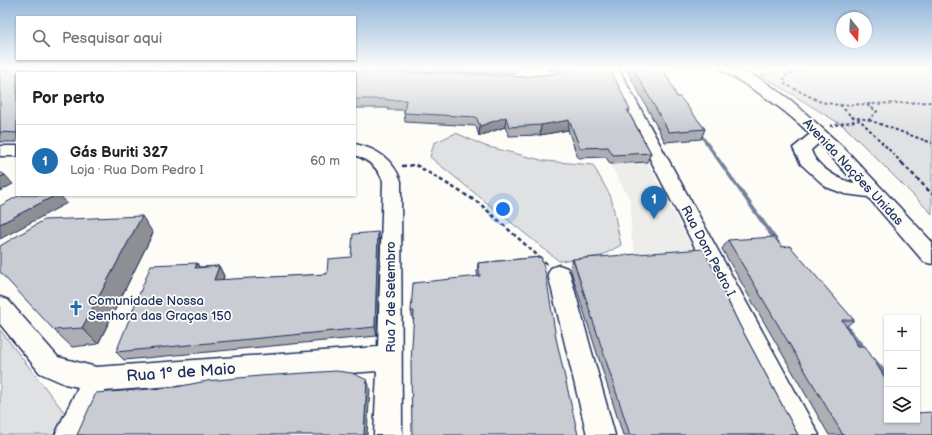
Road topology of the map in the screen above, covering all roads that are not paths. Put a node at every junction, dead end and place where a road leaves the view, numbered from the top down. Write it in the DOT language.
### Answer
graph roads {
  1 [pos="622,88"];
  2 [pos="762,88"];
  3 [pos="817,131"];
  4 [pos="356,149"];
  5 [pos="0,151"];
  6 [pos="16,151"];
  7 [pos="872,191"];
  8 [pos="932,256"];
  9 [pos="559,274"];
  10 [pos="0,307"];
  11 [pos="390,358"];
  12 [pos="96,379"];
  13 [pos="69,435"];
  14 [pos="388,435"];
  15 [pos="601,435"];
  16 [pos="805,435"];
  1 -- 16 [label="street, Rua Dom Pedro I"];
  2 -- 3 [label="street, Avenida Nações Unidas"];
  3 -- 7 [label="street, Avenida Nações Unidas"];
  3 -- 7 [label="street"];
  4 -- 11 [label="street, Rua 7 de Setembro"];
  5 -- 6 [label="street"];
  7 -- 8 [label="street, Avenida Nações Unidas"];
  9 -- 15 [label="street"];
  10 -- 12 [label="street, Rua 1º de Maio"];
  11 -- 12 [label="street, Rua 1º de Maio"];
  11 -- 14 [label="street, Rua 7 de Setembro"];
  12 -- 13 [label="street"];
}
